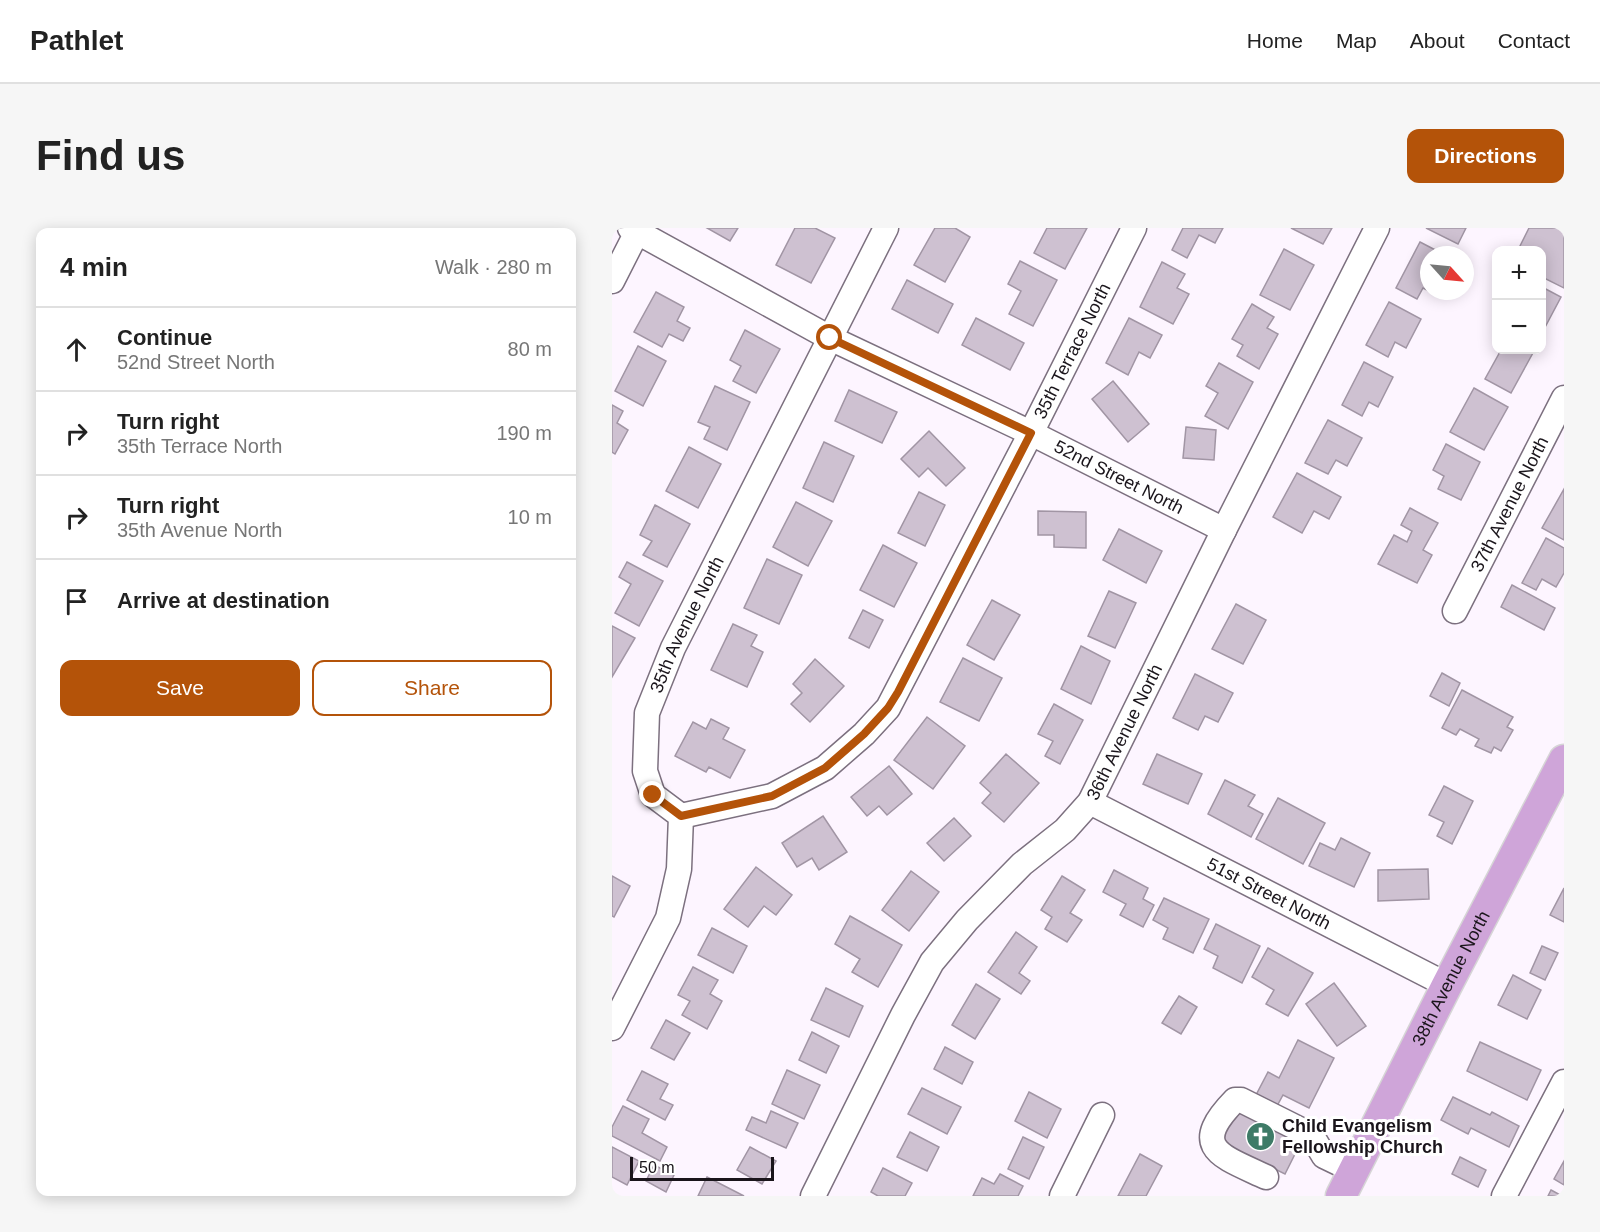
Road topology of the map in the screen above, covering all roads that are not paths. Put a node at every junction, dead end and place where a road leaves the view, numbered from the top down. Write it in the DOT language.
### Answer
graph roads {
  1 [pos="886,228"];
  2 [pos="1134,228"];
  3 [pos="1377,228"];
  4 [pos="635,229"];
  5 [pos="612,281"];
  6 [pos="830,338"];
  7 [pos="1564,398"];
  8 [pos="1031,433"];
  9 [pos="1224,530"];
  10 [pos="1455,611"];
  11 [pos="1564,760"];
  12 [pos="1090,802"];
  13 [pos="681,816"];
  14 [pos="1448,985"];
  15 [pos="612,1028"];
  16 [pos="1564,1082"];
  17 [pos="1102,1115"];
  18 [pos="1266,1177"];
  19 [pos="1347,1183"];
  20 [pos="813,1196"];
  21 [pos="1062,1196"];
  22 [pos="1504,1196"];
  1 -- 6 [label="street, 35th Avenue North"];
  2 -- 8 [label="street, 35th Terrace North"];
  3 -- 9 [label="street, 36th Avenue North"];
  4 -- 5 [label="street"];
  4 -- 6 [label="street, 52nd Street North"];
  6 -- 8 [label="street, 52nd Street North"];
  6 -- 13 [label="street, 35th Avenue North"];
  7 -- 10 [label="street, 37th Avenue North"];
  8 -- 9 [label="street, 52nd Street North"];
  8 -- 13 [label="street, 35th Terrace North"];
  9 -- 12 [label="street, 36th Avenue North"];
  11 -- 14 [label="main road, 38th Avenue North"];
  12 -- 14 [label="street, 51st Street North"];
  12 -- 20 [label="street, 36th Avenue North"];
  13 -- 15 [label="street"];
  14 -- 19 [label="main road, 38th Avenue North"];
  16 -- 22 [label="street"];
  17 -- 21 [label="street"];
  18 -- 19 [label="street"];
}
